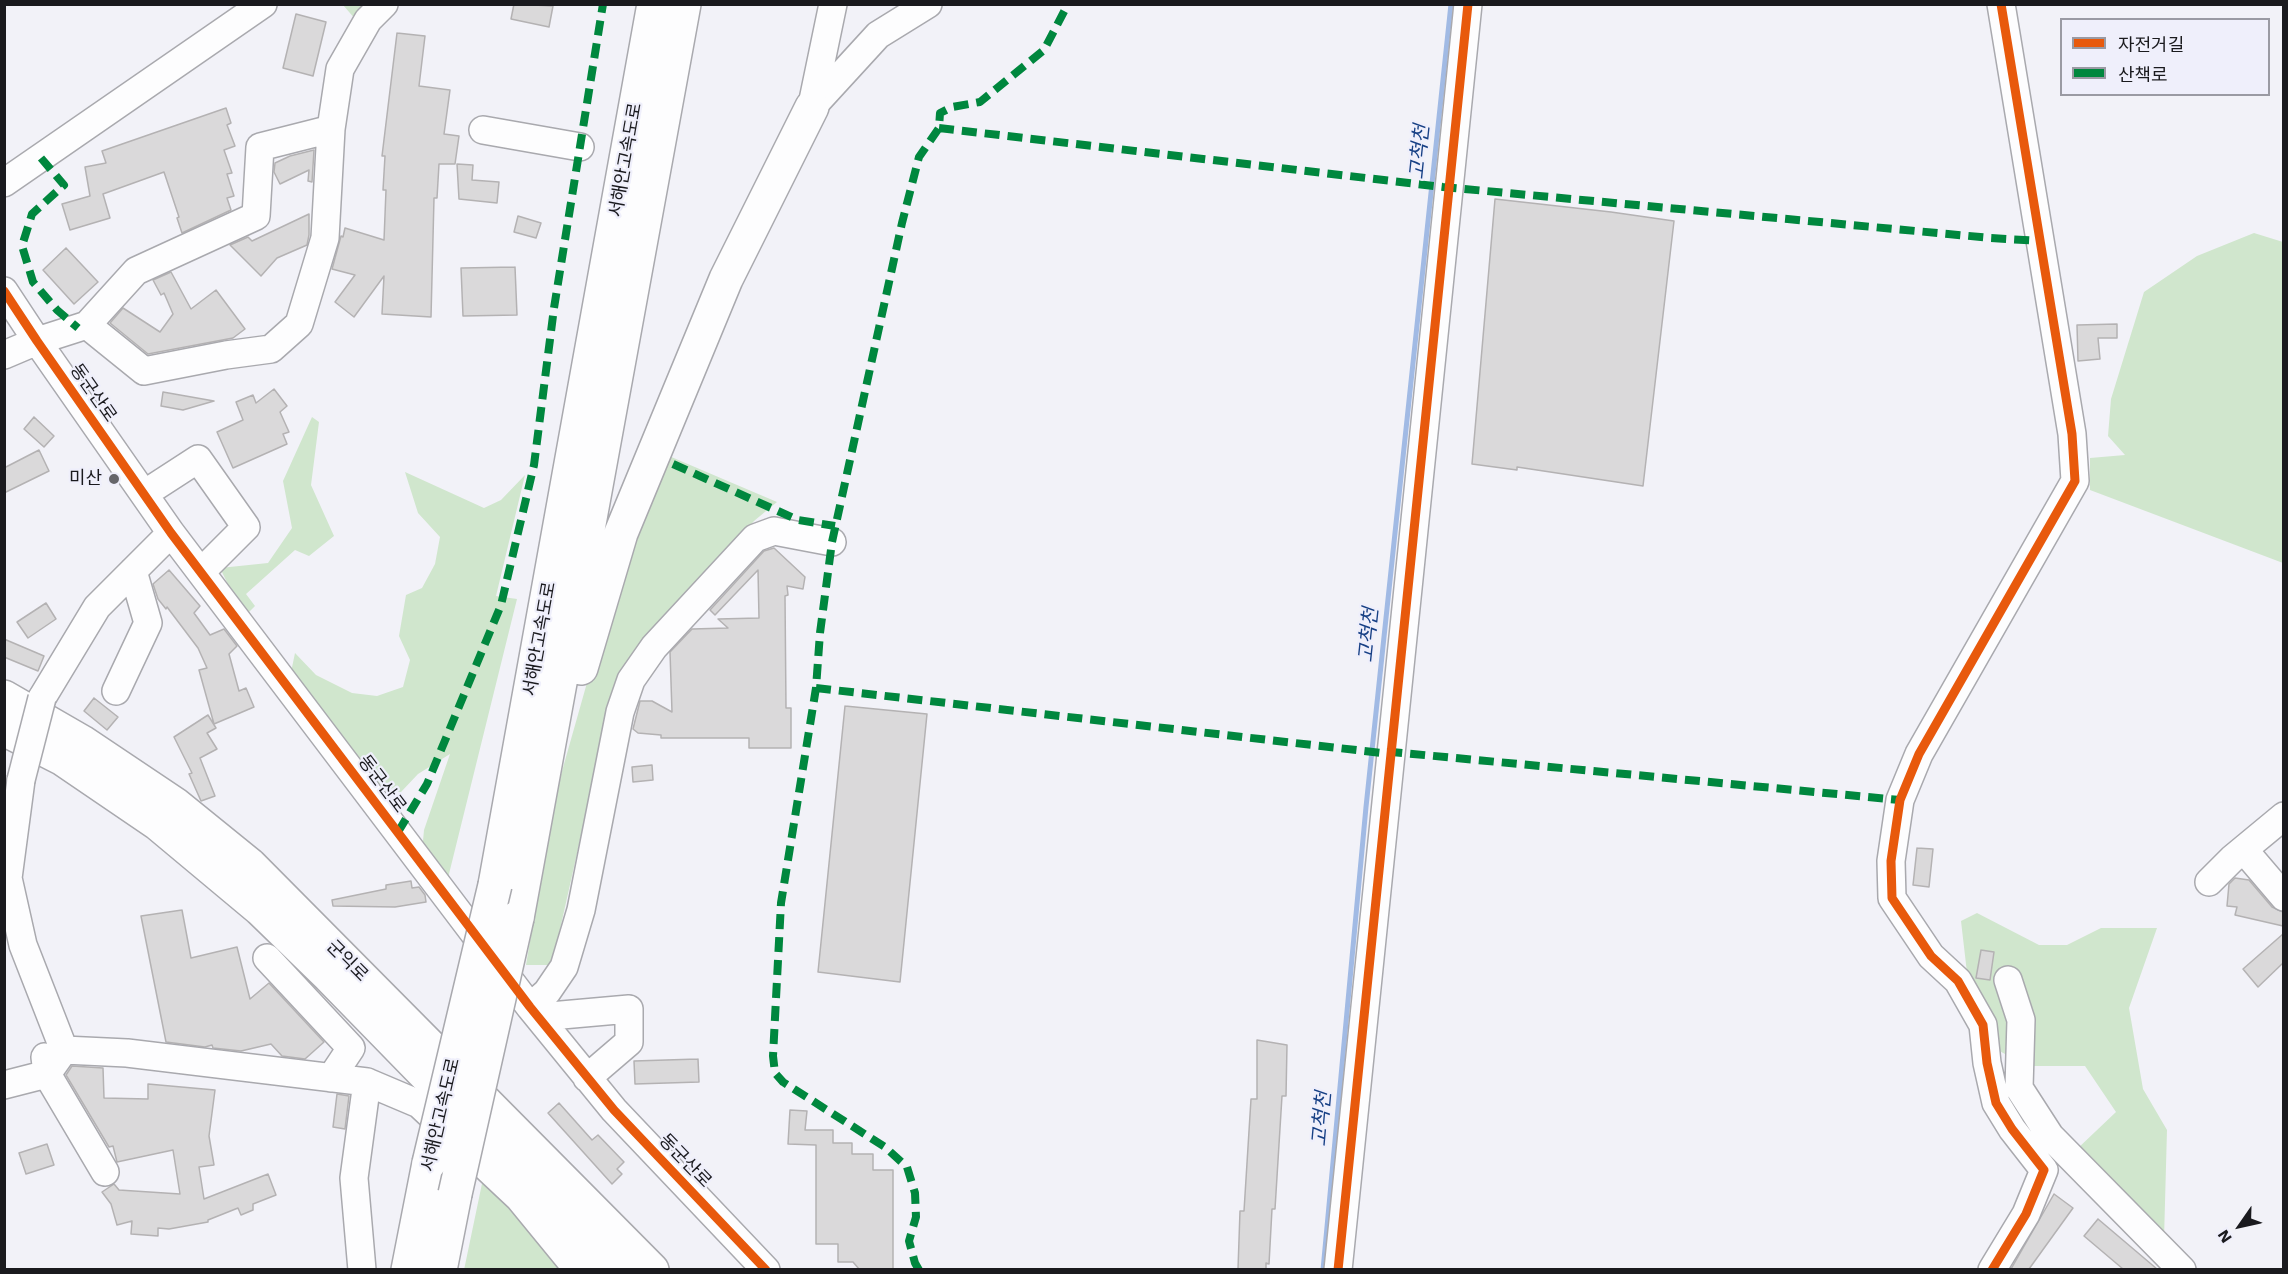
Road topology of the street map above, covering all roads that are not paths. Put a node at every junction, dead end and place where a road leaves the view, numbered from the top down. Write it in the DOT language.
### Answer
graph roads {
  1 [pos="263,4"];
  2 [pos="384,4"];
  3 [pos="654,4"];
  4 [pos="684,4"];
  5 [pos="833,4"];
  6 [pos="886,4"];
  7 [pos="928,4"];
  8 [pos="1468,4"];
  9 [pos="2001,4"];
  10 [pos="878,35"];
  11 [pos="812,107"];
  12 [pos="331,129"];
  13 [pos="483,130"];
  14 [pos="580,147"];
  15 [pos="4,183"];
  16 [pos="4,291"];
  17 [pos="87,325"];
  18 [pos="37,341"];
  19 [pos="4,355"];
  20 [pos="144,494"];
  21 [pos="171,533"];
  22 [pos="832,542"];
  23 [pos="133,571"];
  24 [pos="201,572"];
  25 [pos="116,691"];
  26 [pos="4,697"];
  27 [pos="4,729"];
  28 [pos="2283,816"];
  29 [pos="532,834"];
  30 [pos="2244,850"];
  31 [pos="2209,882"];
  32 [pos="2283,897"];
  33 [pos="4,946"];
  34 [pos="267,958"];
  35 [pos="2008,980"];
  36 [pos="534,1012"];
  37 [pos="64,1050"];
  38 [pos="47,1074"];
  39 [pos="332,1078"];
  40 [pos="587,1078"];
  41 [pos="367,1082"];
  42 [pos="4,1085"];
  43 [pos="2019,1088"];
  44 [pos="1996,1103"];
  45 [pos="105,1172"];
  46 [pos="362,1269"];
  47 [pos="408,1269"];
  48 [pos="440,1269"];
  49 [pos="578,1269"];
  50 [pos="616,1269"];
  51 [pos="652,1269"];
  52 [pos="766,1269"];
  53 [pos="1338,1269"];
  54 [pos="1992,1269"];
  55 [pos="2182,1269"];
  1 -- 15 [label="street"];
  2 -- 12 [label="street"];
  3 -- 47 [label="highway, 서해안고속도로, bridge"];
  4 -- 29 [label="highway, 서해안고속도로"];
  5 -- 11 [label="street"];
  6 -- 10 [label="street"];
  7 -- 10 [label="street"];
  8 -- 53 [label="street"];
  9 -- 44 [label="street"];
  10 -- 11 [label="street"];
  11 -- 29 [label="highway"];
  12 -- 17 [label="street"];
  12 -- 17 [label="street"];
  13 -- 14 [label="street"];
  16 -- 18 [label="street, 동군산로"];
  17 -- 18 [label="street"];
  18 -- 19 [label="street"];
  18 -- 20 [label="street, 동군산로"];
  20 -- 21 [label="street, 동군산로"];
  20 -- 24 [label="street"];
  21 -- 23 [label="street"];
  21 -- 24 [label="street, 동군산로"];
  22 -- 36 [label="street"];
  23 -- 25 [label="street"];
  23 -- 37 [label="street, bridge"];
  24 -- 36 [label="street, 동군산로"];
  26 -- 51 [label="highway, 군익로"];
  27 -- 50 [label="highway, 군익로"];
  28 -- 30 [label="street"];
  29 -- 48 [label="highway, 서해안고속도로, bridge"];
  30 -- 31 [label="street"];
  30 -- 32 [label="street"];
  33 -- 38 [label="street"];
  34 -- 39 [label="street"];
  35 -- 43 [label="street"];
  36 -- 40 [label="street, 동군산로"];
  36 -- 40 [label="street"];
  37 -- 38 [label="street"];
  37 -- 39 [label="street"];
  38 -- 42 [label="street"];
  38 -- 45 [label="street"];
  39 -- 41 [label="street"];
  40 -- 52 [label="street, 동군산로"];
  41 -- 46 [label="street"];
  41 -- 49 [label="street"];
  43 -- 44 [label="street"];
  43 -- 55 [label="street"];
  44 -- 54 [label="street"];
}
